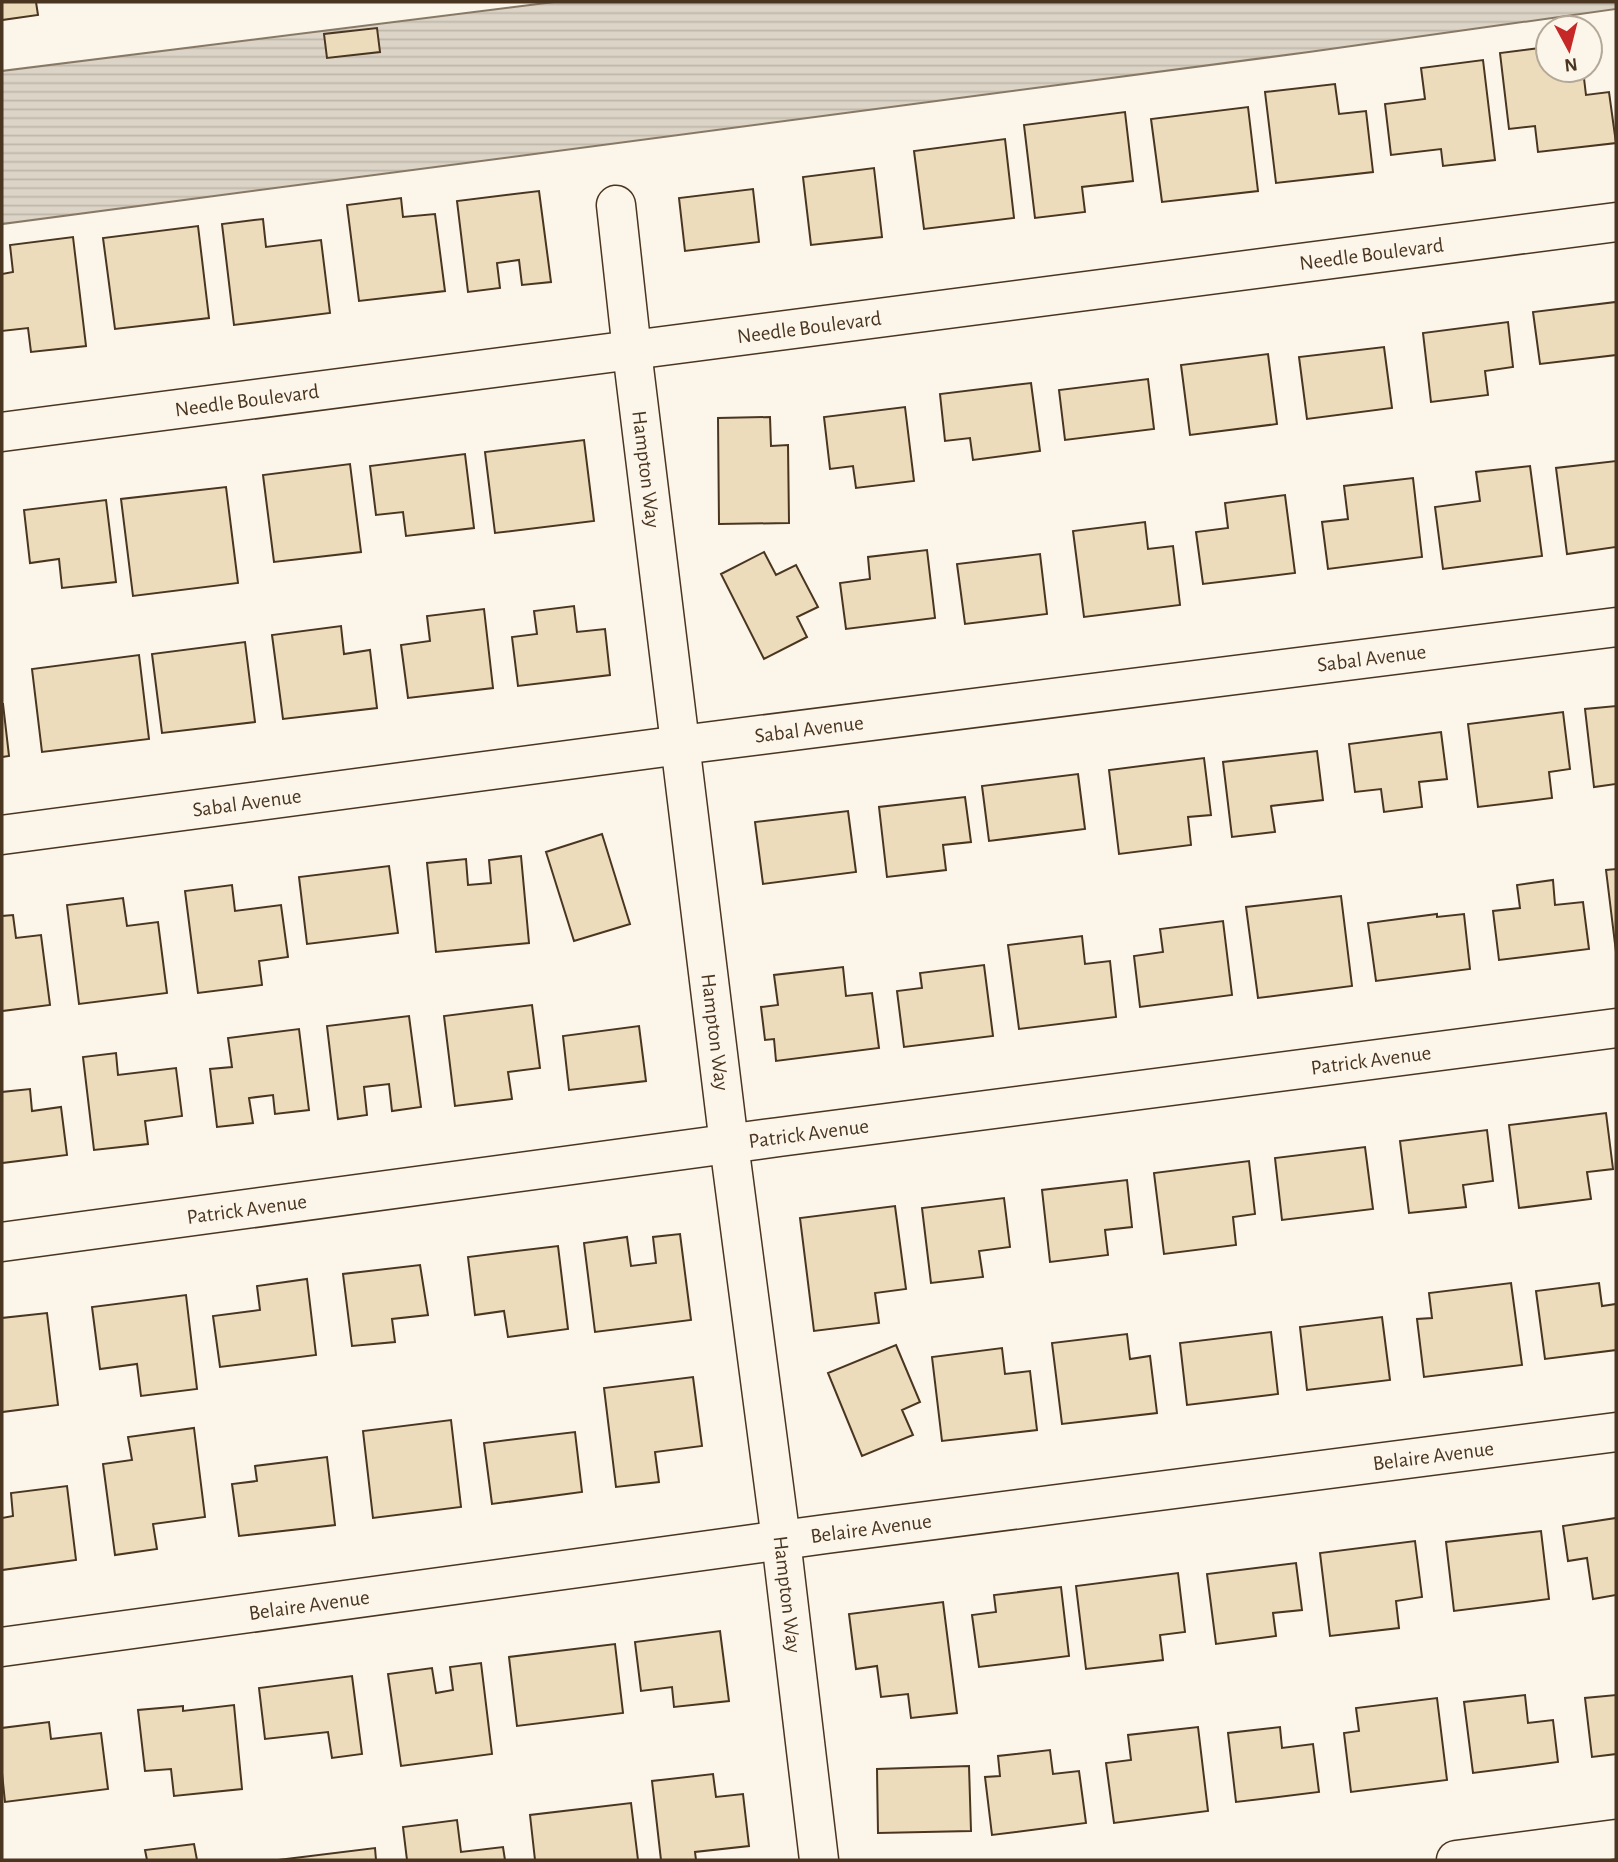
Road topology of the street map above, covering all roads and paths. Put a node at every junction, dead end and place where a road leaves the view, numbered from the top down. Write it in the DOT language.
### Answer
graph roads {
  1 [pos="617,205"];
  2 [pos="1616,222"];
  3 [pos="632,351"];
  4 [pos="2,432"];
  5 [pos="1616,627"];
  6 [pos="681,744"];
  7 [pos="2,835"];
  8 [pos="1616,1028"];
  9 [pos="729,1144"];
  10 [pos="2,1242"];
  11 [pos="1616,1432"];
  12 [pos="781,1540"];
  13 [pos="2,1647"];
  14 [pos="1616,1839"];
  15 [pos="819,1860"];
  16 [pos="1456,1860"];
  1 -- 3 [label="street, Hampton Way"];
  2 -- 3 [label="street, Needle Boulevard"];
  3 -- 4 [label="street, Needle Boulevard"];
  3 -- 6 [label="street, Hampton Way"];
  5 -- 6 [label="street, Sabal Avenue"];
  6 -- 7 [label="street, Sabal Avenue"];
  6 -- 9 [label="street, Hampton Way"];
  8 -- 9 [label="street, Patrick Avenue"];
  9 -- 10 [label="street, Patrick Avenue"];
  9 -- 12 [label="street, Hampton Way"];
  11 -- 12 [label="street, Belaire Avenue"];
  12 -- 13 [label="street, Belaire Avenue"];
  12 -- 15 [label="street, Hampton Way"];
  14 -- 16 [label="street"];
}
